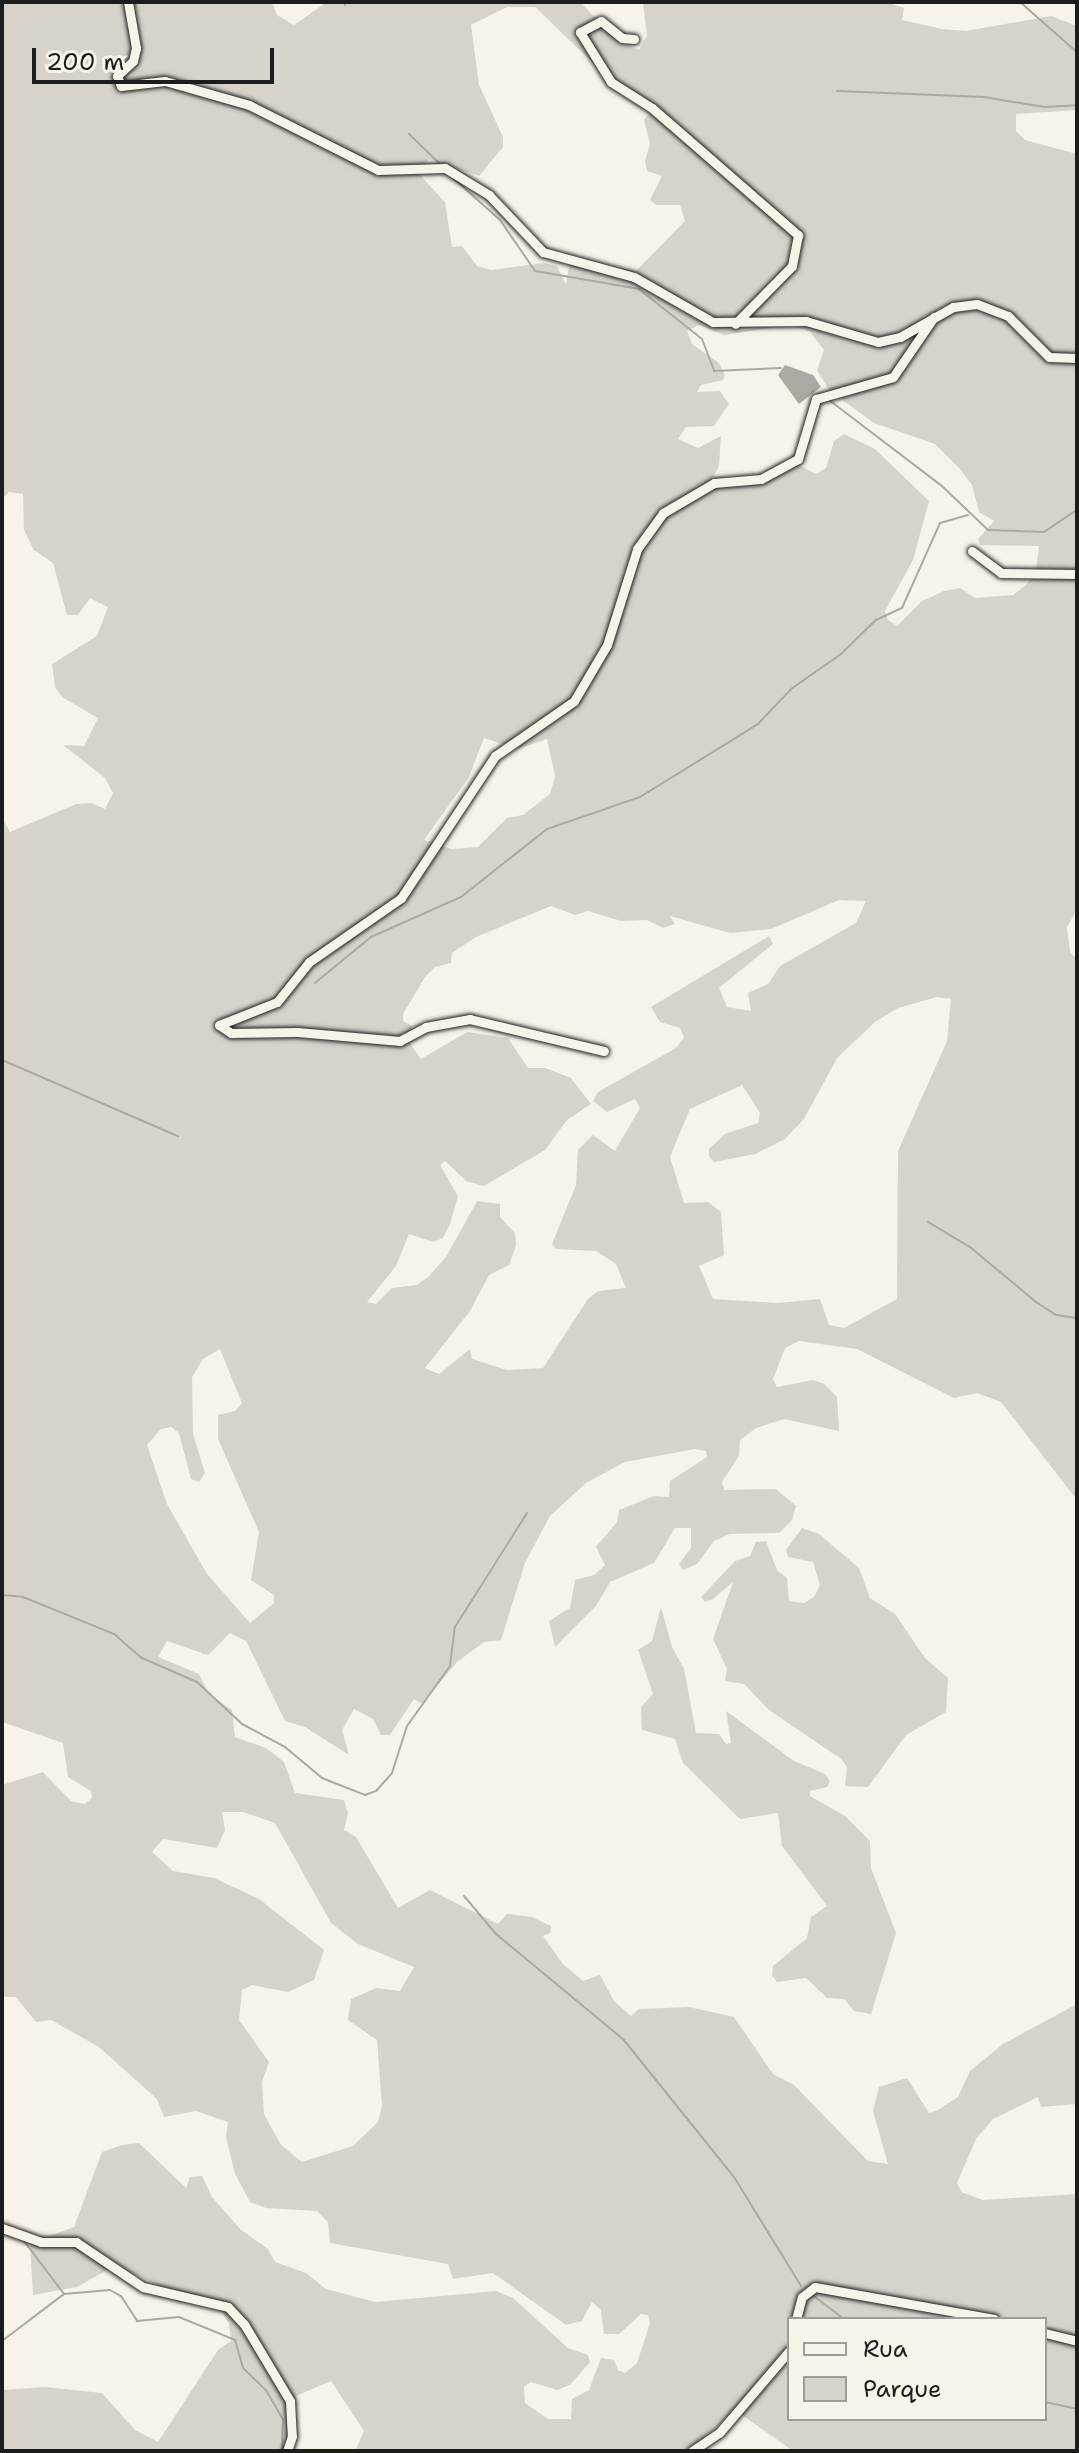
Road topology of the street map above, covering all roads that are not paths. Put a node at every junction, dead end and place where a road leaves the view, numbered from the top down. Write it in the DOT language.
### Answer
graph roads {
  1 [pos="128,2"];
  2 [pos="634,39"];
  3 [pos="934,317"];
  4 [pos="735,324"];
  5 [pos="1077,358"];
  6 [pos="972,551"];
  7 [pos="1077,574"];
  8 [pos="604,1051"];
  9 [pos="2,2228"];
  10 [pos="797,2317"];
  11 [pos="983,2317"];
  12 [pos="1047,2334"];
  13 [pos="1077,2341"];
  14 [pos="787,2353"];
  15 [pos="287,2451"];
  16 [pos="692,2451"];
  1 -- 4 [label="street"];
  2 -- 4 [label="street"];
  3 -- 4 [label="street"];
  3 -- 5 [label="street"];
  3 -- 8 [label="street"];
  6 -- 7 [label="street"];
  9 -- 15 [label="street"];
  10 -- 11 [label="street"];
  12 -- 13 [label="street"];
  14 -- 16 [label="street"];
}
